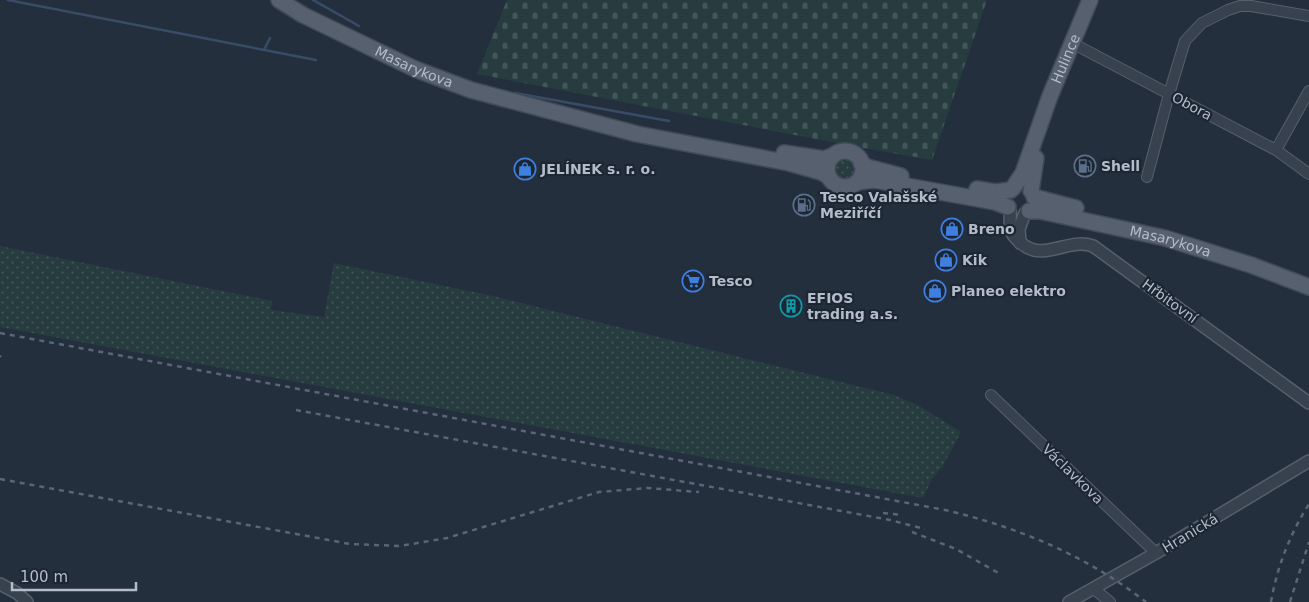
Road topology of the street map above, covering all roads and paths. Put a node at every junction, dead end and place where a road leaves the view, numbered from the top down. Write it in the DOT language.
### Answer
graph roads {
  1 [pos="279,0"];
  2 [pos="1090,0"];
  3 [pos="1241,3"];
  4 [pos="1309,16"];
  5 [pos="1072,43"];
  6 [pos="1309,91"];
  7 [pos="1169,94"];
  8 [pos="559,113"];
  9 [pos="1043,119"];
  10 [pos="1276,150"];
  11 [pos="832,156"];
  12 [pos="861,162"];
  13 [pos="1309,174"];
  14 [pos="828,176"];
  15 [pos="1147,177"];
  16 [pos="857,182"];
  17 [pos="1012,189"];
  18 [pos="1023,205"];
  19 [pos="1252,261"];
  20 [pos="1309,277"];
  21 [pos="1309,286"];
  22 [pos="991,395"];
  23 [pos="1309,403"];
  24 [pos="1309,461"];
  25 [pos="1156,553"];
  26 [pos="0,584"];
  27 [pos="1094,588"];
  28 [pos="27,602"];
  29 [pos="1069,602"];
  30 [pos="1110,602"];
  1 -- 8 [label="main road, Masarykova"];
  2 -- 5 [label="main road, Hulince"];
  3 -- 4 [label="street"];
  3 -- 7 [label="street"];
  5 -- 7 [label="street, Obora"];
  5 -- 9 [label="main road, Hulince"];
  6 -- 10 [label="street"];
  7 -- 10 [label="street, Obora"];
  7 -- 15 [label="street"];
  8 -- 11 [label="main road, Masarykova"];
  8 -- 14 [label="main road, Masarykova"];
  9 -- 17 [label="main road, Hulince"];
  9 -- 18 [label="main road, Hulince"];
  10 -- 13 [label="street, Obora"];
  11 -- 12 [label="main road, Masarykova"];
  11 -- 14 [label="main road"];
  12 -- 16 [label="main road"];
  12 -- 17 [label="main road, Masarykova"];
  14 -- 16 [label="main road, Masarykova"];
  16 -- 18 [label="main road, Masarykova"];
  17 -- 18 [label="main road, Masarykova"];
  18 -- 19 [label="main road, Masarykova"];
  18 -- 23 [label="street, Hřbitovní"];
  19 -- 20 [label="main road, Masarykova"];
  19 -- 21 [label="main road, Masarykova"];
  22 -- 25 [label="street, Václavkova"];
  24 -- 25 [label="street, Hranická"];
  25 -- 27 [label="street, Hranická"];
  26 -- 28 [label="street"];
  27 -- 29 [label="street, Hranická"];
  27 -- 30 [label="street"];
}
